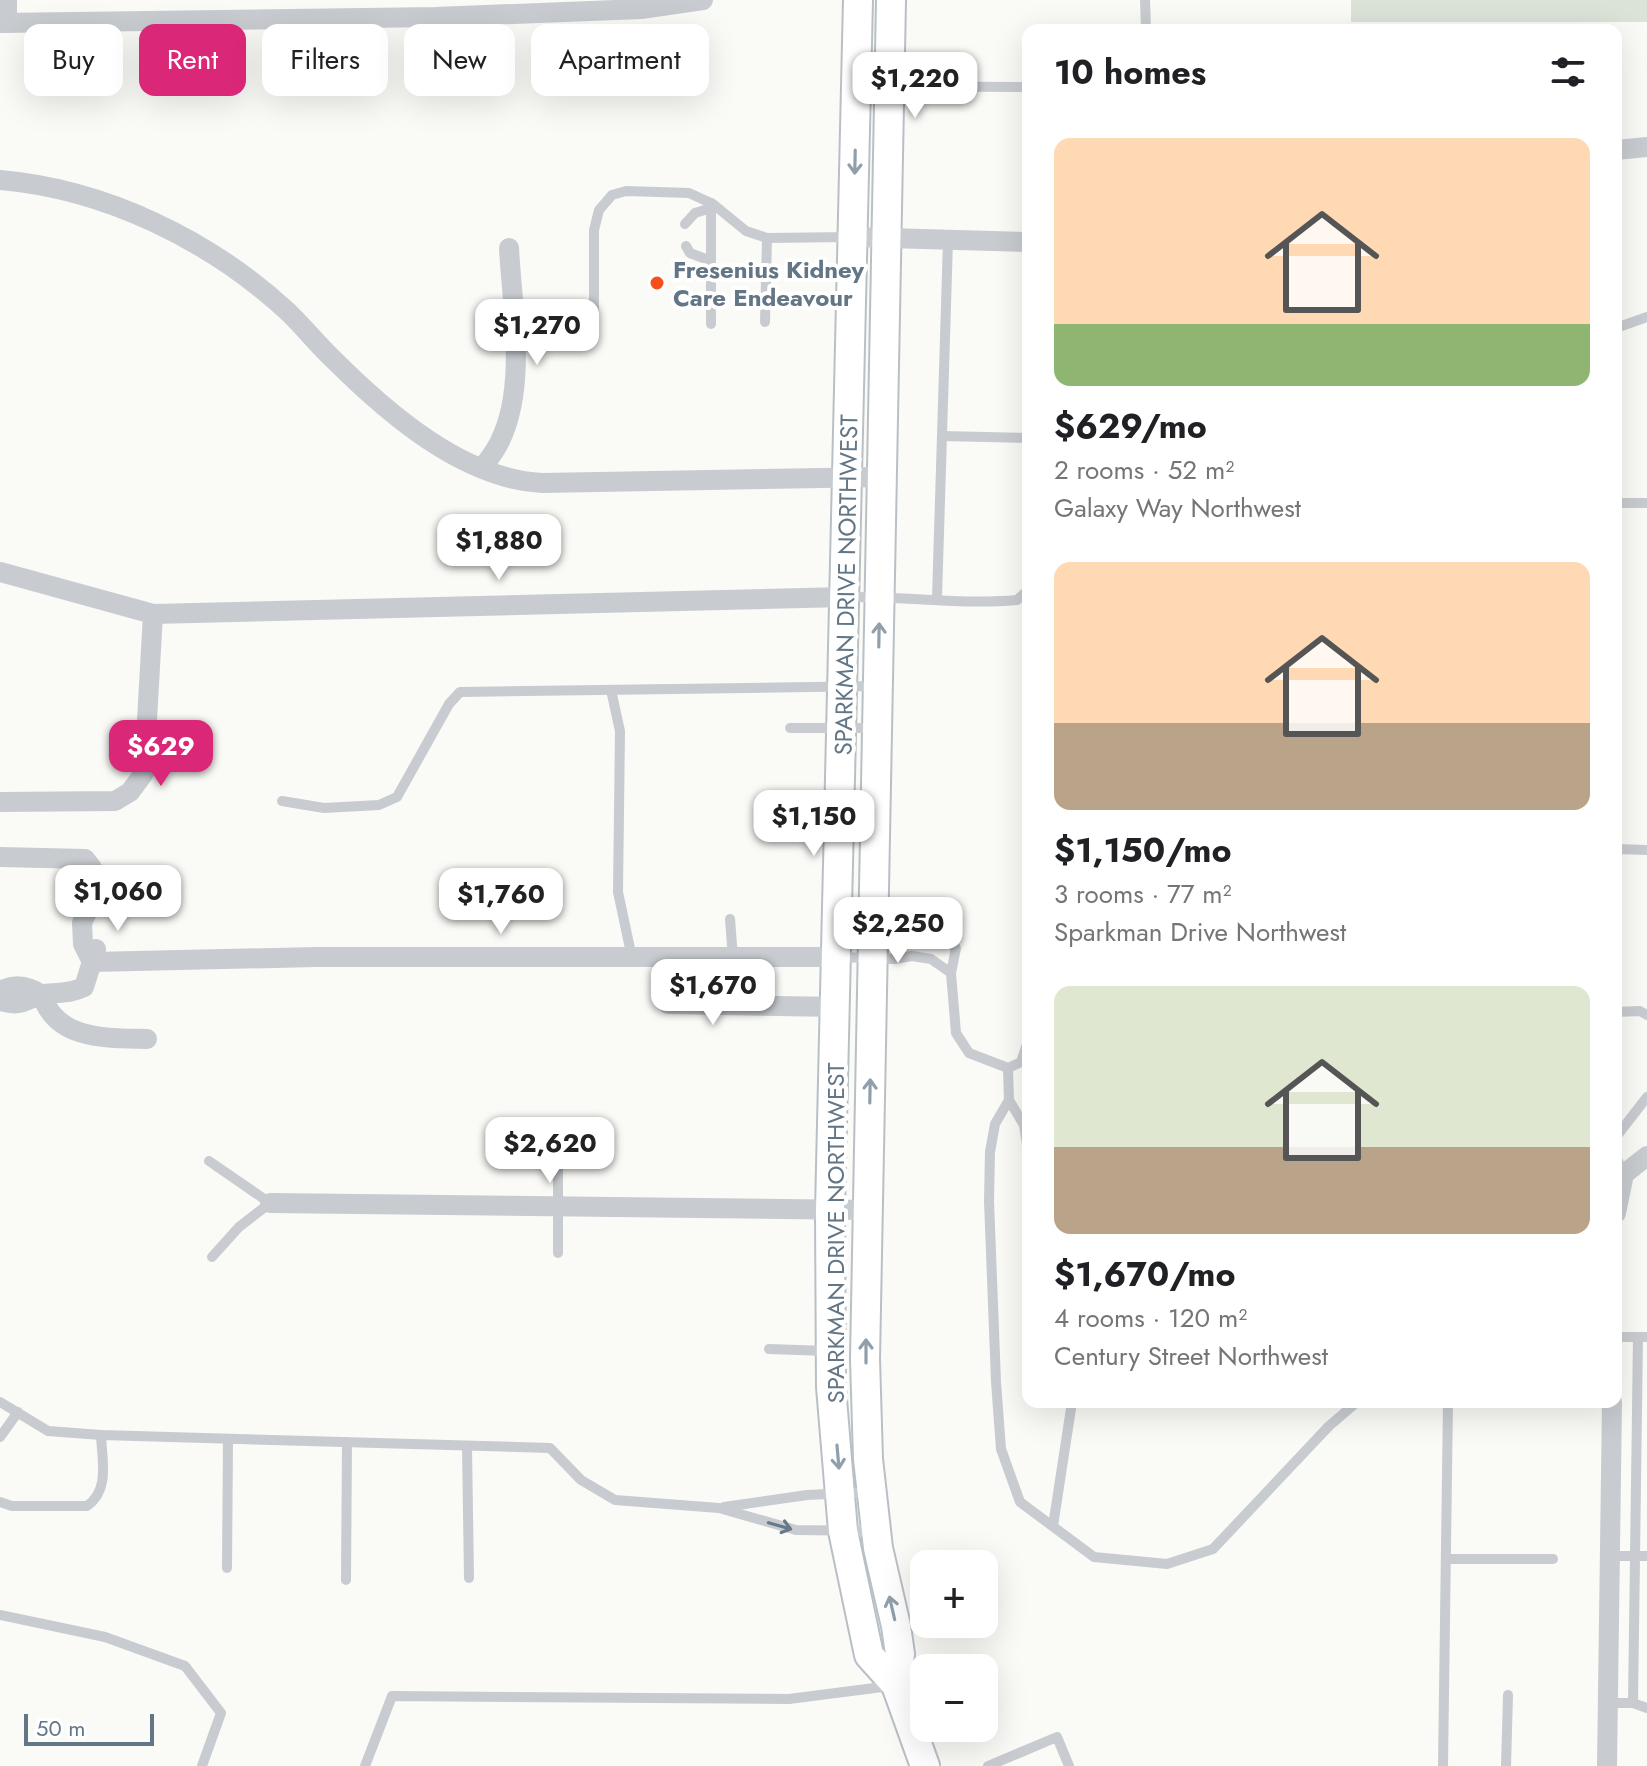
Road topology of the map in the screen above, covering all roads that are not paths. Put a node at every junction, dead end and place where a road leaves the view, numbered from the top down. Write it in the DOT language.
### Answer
graph roads {
  1 [pos="7,0"];
  2 [pos="703,0"];
  3 [pos="858,0"];
  4 [pos="891,0"];
  5 [pos="1145,0"];
  6 [pos="157,21"];
  7 [pos="4,23"];
  8 [pos="157,24"];
  9 [pos="1146,24"];
  10 [pos="856,86"];
  11 [pos="889,86"];
  12 [pos="1022,87"];
  13 [pos="1647,147"];
  14 [pos="1622,149"];
  15 [pos="0,180"];
  16 [pos="711,206"];
  17 [pos="685,224"];
  18 [pos="853,237"];
  19 [pos="767,238"];
  20 [pos="886,238"];
  21 [pos="948,240"];
  22 [pos="1022,242"];
  23 [pos="686,246"];
  24 [pos="509,248"];
  25 [pos="711,261"];
  26 [pos="1647,317"];
  27 [pos="765,322"];
  28 [pos="711,324"];
  29 [pos="594,325"];
  30 [pos="1622,326"];
  31 [pos="942,436"];
  32 [pos="1022,438"];
  33 [pos="483,467"];
  34 [pos="882,477"];
  35 [pos="848,478"];
  36 [pos="1622,503"];
  37 [pos="1647,503"];
  38 [pos="0,572"];
  39 [pos="1022,595"];
  40 [pos="880,596"];
  41 [pos="845,597"];
  42 [pos="937,598"];
  43 [pos="153,614"];
  44 [pos="878,686"];
  45 [pos="844,687"];
  46 [pos="611,690"];
  47 [pos="790,728"];
  48 [pos="877,728"];
  49 [pos="843,729"];
  50 [pos="282,801"];
  51 [pos="0,802"];
  52 [pos="1622,849"];
  53 [pos="1647,850"];
  54 [pos="0,857"];
  55 [pos="873,898"];
  56 [pos="730,919"];
  57 [pos="838,957"];
  58 [pos="872,957"];
  59 [pos="632,958"];
  60 [pos="666,958"];
  61 [pos="733,958"];
  62 [pos="92,962"];
  63 [pos="951,973"];
  64 [pos="0,991"];
  65 [pos="42,995"];
  66 [pos="0,1001"];
  67 [pos="837,1007"];
  68 [pos="1622,1012"];
  69 [pos="1647,1015"];
  70 [pos="147,1039"];
  71 [pos="1022,1059"];
  72 [pos="1008,1068"];
  73 [pos="1647,1097"];
  74 [pos="1009,1100"];
  75 [pos="1022,1122"];
  76 [pos="1622,1129"];
  77 [pos="558,1152"];
  78 [pos="1647,1156"];
  79 [pos="209,1161"];
  80 [pos="1622,1165"];
  81 [pos="270,1203"];
  82 [pos="558,1207"];
  83 [pos="830,1210"];
  84 [pos="868,1210"];
  85 [pos="558,1253"];
  86 [pos="212,1257"];
  87 [pos="1642,1337"];
  88 [pos="769,1349"];
  89 [pos="831,1351"];
  90 [pos="0,1402"];
  91 [pos="1071,1408"];
  92 [pos="1350,1408"];
  93 [pos="1448,1408"];
  94 [pos="1612,1408"];
  95 [pos="18,1412"];
  96 [pos="101,1435"];
  97 [pos="0,1437"];
  98 [pos="228,1439"];
  99 [pos="347,1442"];
  100 [pos="467,1446"];
  101 [pos="872,1492"];
  102 [pos="841,1493"];
  103 [pos="0,1502"];
  104 [pos="719,1508"];
  105 [pos="1053,1526"];
  106 [pos="876,1530"];
  107 [pos="843,1531"];
  108 [pos="1609,1556"];
  109 [pos="1641,1556"];
  110 [pos="1446,1559"];
  111 [pos="1553,1559"];
  112 [pos="227,1568"];
  113 [pos="469,1578"];
  114 [pos="346,1580"];
  115 [pos="0,1615"];
  116 [pos="896,1685"];
  117 [pos="1508,1695"];
  118 [pos="1608,1703"];
  119 [pos="1633,1703"];
  120 [pos="1647,1708"];
  121 [pos="993,1765"];
  122 [pos="202,1766"];
  123 [pos="365,1766"];
  124 [pos="925,1766"];
  125 [pos="1069,1766"];
  126 [pos="1443,1766"];
  127 [pos="1506,1766"];
  128 [pos="1607,1766"];
  1 -- 7 [label="street"];
  2 -- 6 [label="street"];
  3 -- 10 [label="main road, SPARKMAN DRIVE NORTHWEST"];
  4 -- 11 [label="main road, SPARKMAN DRIVE NORTHWEST"];
  5 -- 9 [label="lane"];
  6 -- 7 [label="street"];
  6 -- 8 [label="lane"];
  10 -- 11 [label="lane"];
  10 -- 18 [label="main road, SPARKMAN DRIVE NORTHWEST, one-way"];
  11 -- 12 [label="lane"];
  11 -- 20 [label="main road, SPARKMAN DRIVE NORTHWEST"];
  13 -- 14 [label="street"];
  15 -- 33 [label="street"];
  16 -- 17 [label="lane"];
  16 -- 19 [label="lane"];
  16 -- 25 [label="lane"];
  16 -- 29 [label="lane"];
  18 -- 19 [label="lane"];
  18 -- 20 [label="street"];
  18 -- 35 [label="main road, SPARKMAN DRIVE NORTHWEST"];
  19 -- 27 [label="lane"];
  20 -- 21 [label="street"];
  20 -- 34 [label="main road, SPARKMAN DRIVE NORTHWEST"];
  21 -- 22 [label="street"];
  21 -- 31 [label="lane"];
  23 -- 25 [label="lane"];
  24 -- 33 [label="street"];
  25 -- 28 [label="lane"];
  26 -- 30 [label="lane"];
  31 -- 32 [label="lane"];
  31 -- 42 [label="lane"];
  33 -- 35 [label="street"];
  34 -- 35 [label="street"];
  34 -- 40 [label="main road, SPARKMAN DRIVE NORTHWEST"];
  35 -- 41 [label="main road, SPARKMAN DRIVE NORTHWEST"];
  36 -- 37 [label="lane"];
  38 -- 43 [label="street"];
  39 -- 42 [label="lane"];
  40 -- 41 [label="lane"];
  40 -- 42 [label="lane"];
  44 -- 40 [label="main road, SPARKMAN DRIVE NORTHWEST, one-way"];
  41 -- 43 [label="street"];
  41 -- 45 [label="main road, SPARKMAN DRIVE NORTHWEST"];
  43 -- 51 [label="street"];
  44 -- 45 [label="lane"];
  44 -- 48 [label="main road, SPARKMAN DRIVE NORTHWEST"];
  45 -- 46 [label="lane"];
  45 -- 49 [label="main road, SPARKMAN DRIVE NORTHWEST"];
  46 -- 50 [label="lane"];
  46 -- 59 [label="lane"];
  47 -- 49 [label="lane"];
  48 -- 49 [label="lane"];
  48 -- 55 [label="main road, SPARKMAN DRIVE NORTHWEST"];
  49 -- 57 [label="main road, SPARKMAN DRIVE NORTHWEST"];
  52 -- 53 [label="lane"];
  54 -- 62 [label="street"];
  55 -- 58 [label="main road, SPARKMAN DRIVE NORTHWEST"];
  55 -- 63 [label="lane"];
  56 -- 61 [label="lane"];
  57 -- 58 [label="lane"];
  57 -- 61 [label="street"];
  57 -- 67 [label="main road, SPARKMAN DRIVE NORTHWEST"];
  58 -- 63 [label="lane"];
  84 -- 58 [label="main road, SPARKMAN DRIVE NORTHWEST, one-way"];
  59 -- 60 [label="street"];
  59 -- 62 [label="street"];
  60 -- 61 [label="street"];
  60 -- 67 [label="street"];
  62 -- 65 [label="street"];
  63 -- 72 [label="lane"];
  64 -- 65 [label="street"];
  65 -- 66 [label="street"];
  65 -- 70 [label="street"];
  67 -- 83 [label="main road, SPARKMAN DRIVE NORTHWEST"];
  68 -- 69 [label="lane"];
  71 -- 72 [label="lane"];
  72 -- 74 [label="lane"];
  73 -- 76 [label="lane"];
  74 -- 75 [label="lane"];
  74 -- 105 [label="lane"];
  77 -- 82 [label="lane"];
  78 -- 80 [label="street"];
  79 -- 81 [label="lane"];
  81 -- 82 [label="street"];
  81 -- 86 [label="lane"];
  82 -- 83 [label="street"];
  82 -- 85 [label="lane"];
  83 -- 84 [label="street"];
  83 -- 89 [label="main road, SPARKMAN DRIVE NORTHWEST"];
  101 -- 84 [label="main road, SPARKMAN DRIVE NORTHWEST, one-way"];
  87 -- 109 [label="lane"];
  88 -- 89 [label="lane"];
  89 -- 102 [label="main road, SPARKMAN DRIVE NORTHWEST, one-way"];
  90 -- 95 [label="lane"];
  91 -- 105 [label="lane"];
  92 -- 105 [label="lane"];
  93 -- 110 [label="lane"];
  94 -- 108 [label="street"];
  95 -- 96 [label="lane"];
  95 -- 97 [label="lane"];
  96 -- 98 [label="lane"];
  96 -- 103 [label="lane"];
  98 -- 99 [label="lane"];
  98 -- 112 [label="lane"];
  99 -- 100 [label="lane"];
  99 -- 114 [label="lane"];
  100 -- 104 [label="lane"];
  100 -- 113 [label="lane"];
  101 -- 102 [label="lane"];
  101 -- 106 [label="main road, SPARKMAN DRIVE NORTHWEST"];
  102 -- 104 [label="lane"];
  102 -- 107 [label="main road, SPARKMAN DRIVE NORTHWEST"];
  104 -- 107 [label="lane, one-way"];
  106 -- 107 [label="lane"];
  116 -- 106 [label="main road, SPARKMAN DRIVE NORTHWEST, one-way"];
  107 -- 116 [label="main road, SPARKMAN DRIVE NORTHWEST"];
  108 -- 109 [label="lane"];
  108 -- 118 [label="street"];
  109 -- 119 [label="lane"];
  110 -- 111 [label="lane"];
  110 -- 126 [label="lane"];
  115 -- 122 [label="lane"];
  116 -- 123 [label="lane"];
  116 -- 124 [label="main road, SPARKMAN DRIVE NORTHWEST"];
  117 -- 127 [label="lane"];
  118 -- 119 [label="lane"];
  118 -- 128 [label="street"];
  119 -- 120 [label="lane"];
  121 -- 125 [label="lane"];
}
